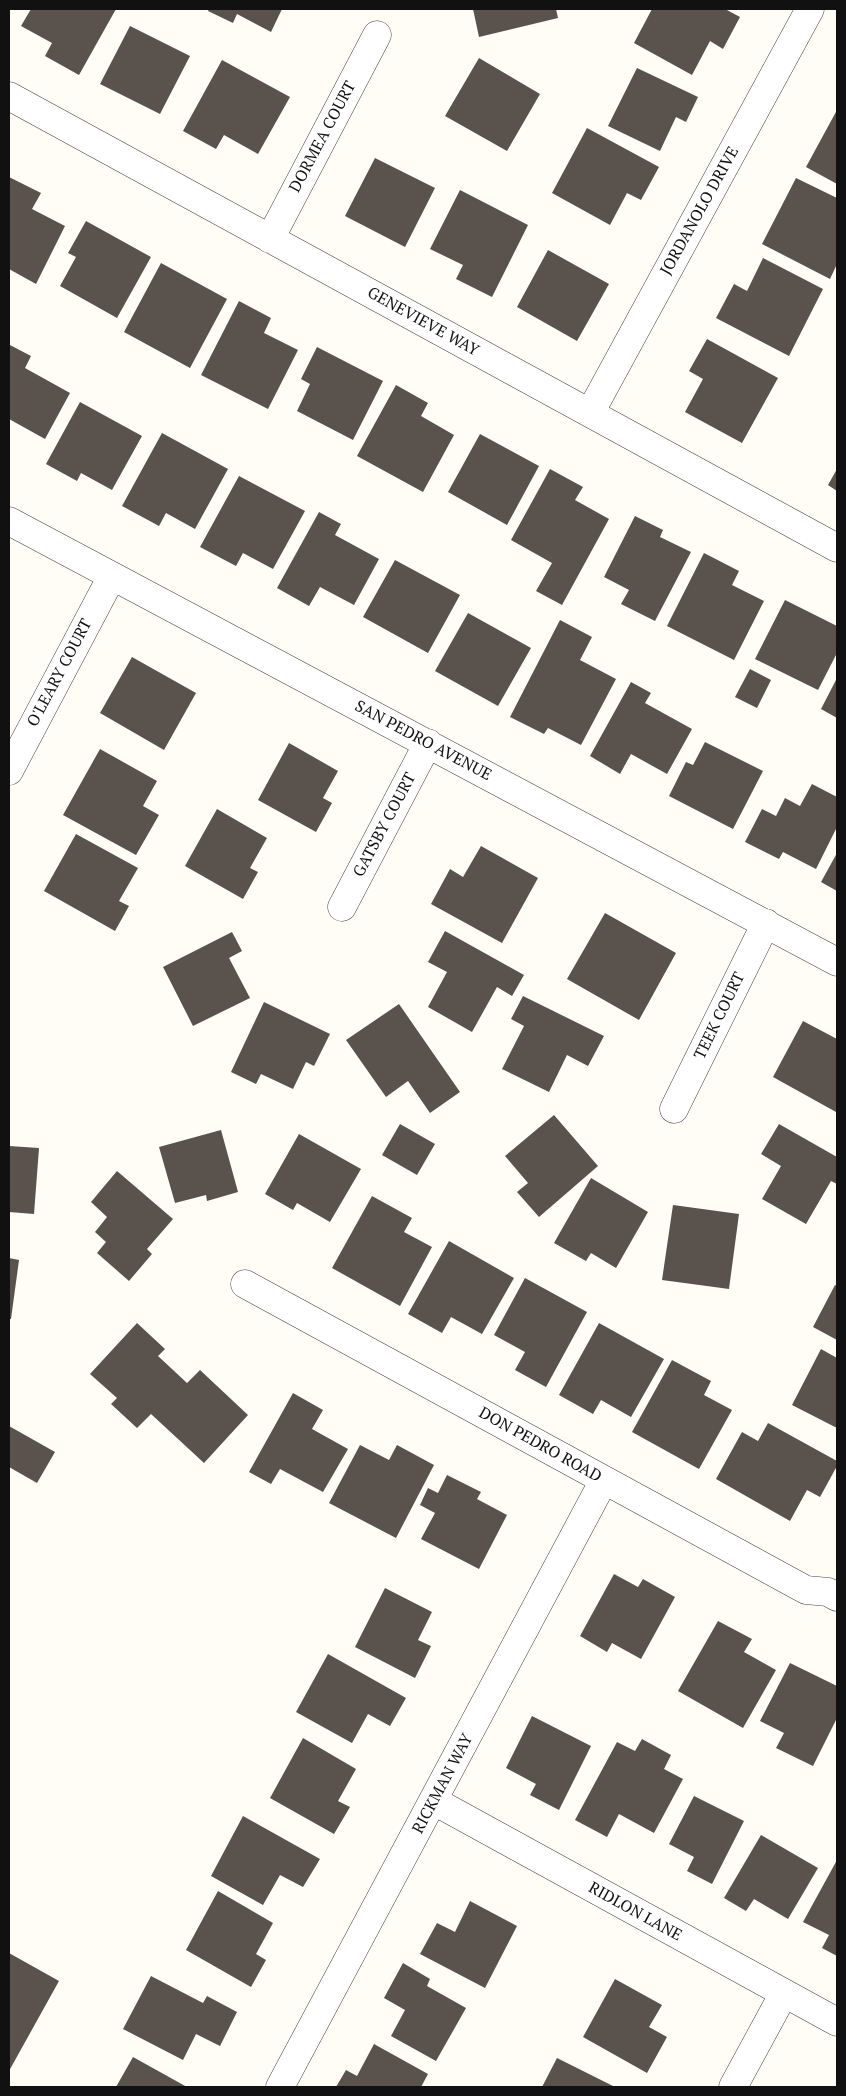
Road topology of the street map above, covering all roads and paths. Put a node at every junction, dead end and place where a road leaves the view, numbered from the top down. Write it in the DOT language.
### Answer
graph roads {
  1 [pos="810,9"];
  2 [pos="377,36"];
  3 [pos="9,96"];
  4 [pos="270,239"];
  5 [pos="590,413"];
  6 [pos="9,521"];
  7 [pos="837,548"];
  8 [pos="112,576"];
  9 [pos="428,743"];
  10 [pos="9,771"];
  11 [pos="342,907"];
  12 [pos="766,924"];
  13 [pos="837,962"];
  14 [pos="674,1109"];
  15 [pos="245,1284"];
  16 [pos="604,1480"];
  17 [pos="834,1588"];
  18 [pos="434,1801"];
  19 [pos="784,1993"];
  20 [pos="837,2022"];
  21 [pos="280,2087"];
  22 [pos="733,2087"];
  1 -- 5 [label="street, JORDANOLO DRIVE"];
  2 -- 4 [label="street, DORMEA COURT"];
  3 -- 4 [label="street, GENEVIEVE WAY"];
  4 -- 5 [label="street, GENEVIEVE WAY"];
  5 -- 7 [label="street, GENEVIEVE WAY"];
  6 -- 8 [label="street, SAN PEDRO AVENUE"];
  8 -- 9 [label="street, SAN PEDRO AVENUE"];
  8 -- 10 [label="street, O'LEARY COURT"];
  9 -- 11 [label="street, GATSBY COURT"];
  9 -- 12 [label="street, SAN PEDRO AVENUE"];
  12 -- 13 [label="street, SAN PEDRO AVENUE"];
  12 -- 14 [label="street, TEEK COURT"];
  15 -- 16 [label="street, DON PEDRO ROAD"];
  16 -- 17 [label="street, DON PEDRO ROAD"];
  16 -- 18 [label="street, RICKMAN WAY"];
  18 -- 19 [label="street, RIDLON LANE"];
  18 -- 21 [label="street, RICKMAN WAY"];
  19 -- 20 [label="street, RIDLON LANE"];
  19 -- 22 [label="street"];
}
